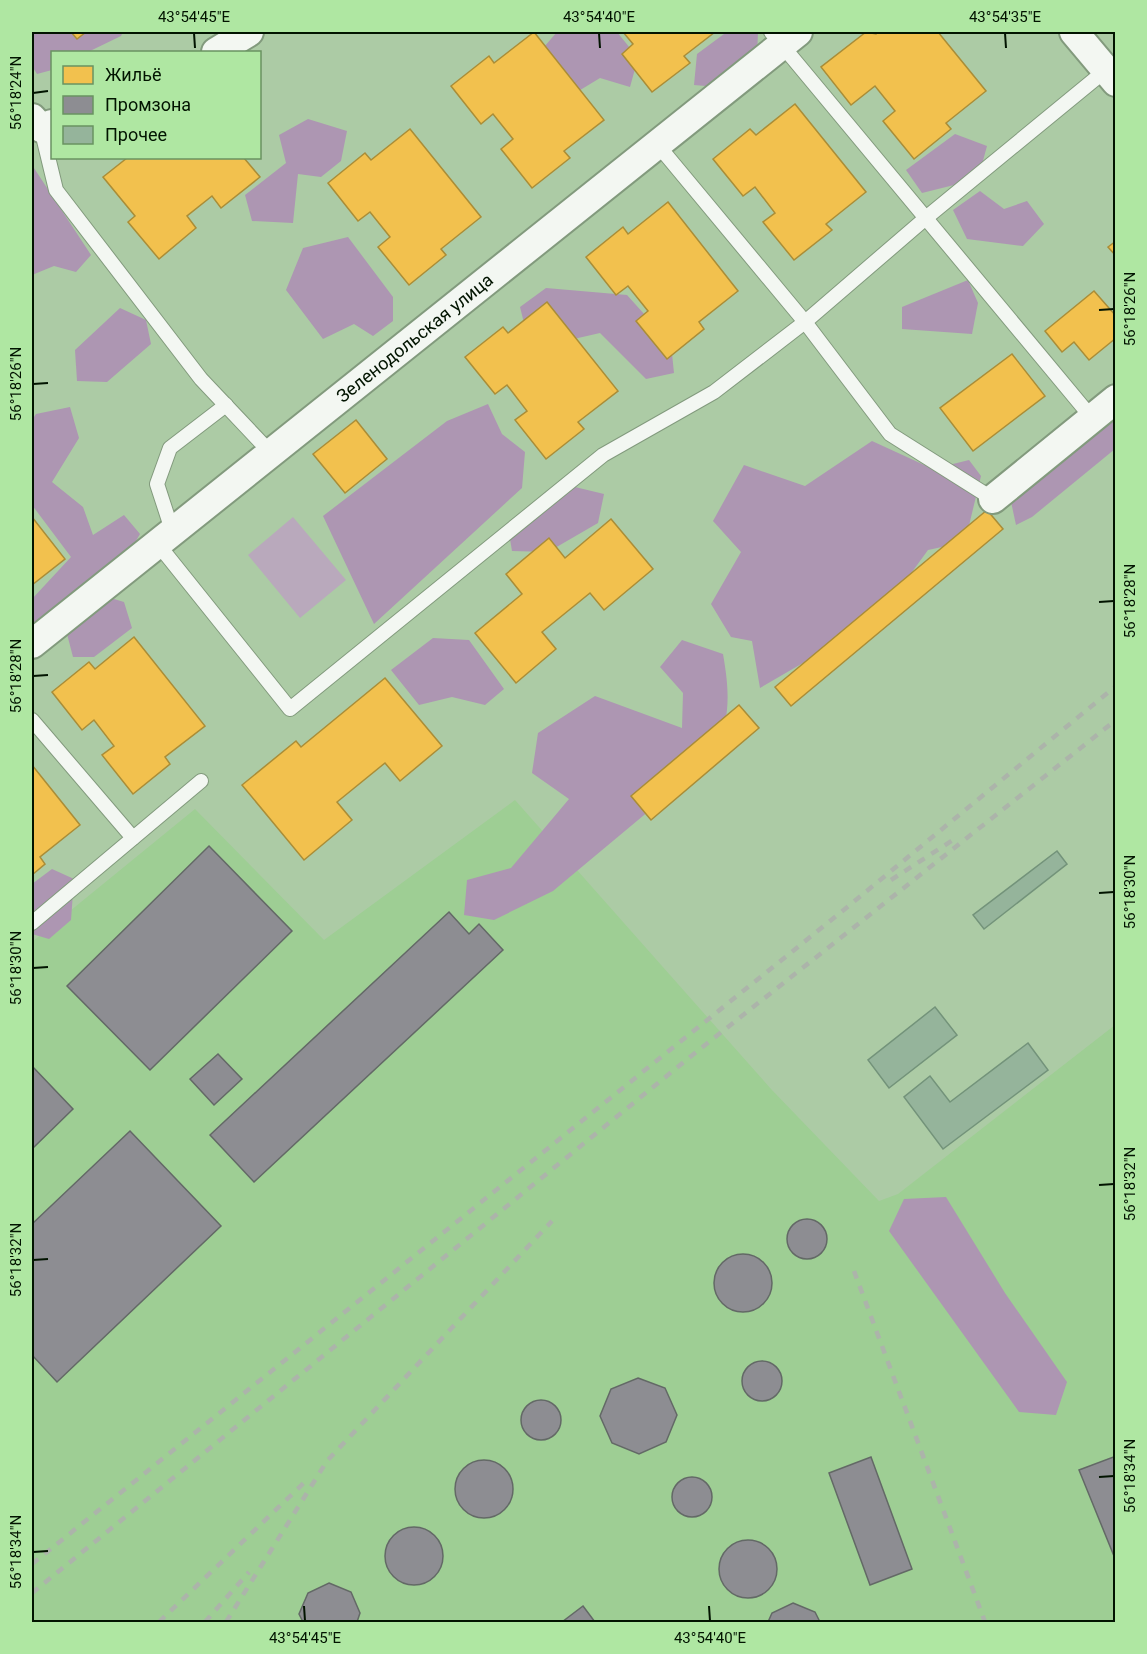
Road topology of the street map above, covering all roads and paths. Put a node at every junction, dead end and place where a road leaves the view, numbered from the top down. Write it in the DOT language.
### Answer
graph roads {
  1 [pos="249,32"];
  2 [pos="1074,32"];
  3 [pos="784,36"];
  4 [pos="218,51"];
  5 [pos="1111,76"];
  6 [pos="42,123"];
  7 [pos="657,144"];
  8 [pos="927,217"];
  9 [pos="805,322"];
  10 [pos="1116,399"];
  11 [pos="226,405"];
  12 [pos="1092,418"];
  13 [pos="270,452"];
  14 [pos="993,499"];
  15 [pos="164,537"];
  16 [pos="32,644"];
  17 [pos="32,720"];
  18 [pos="201,781"];
  19 [pos="133,838"];
  20 [pos="32,923"];
  1 -- 4 [label="street"];
  2 -- 5 [label="street"];
  3 -- 7 [label="street, Зеленодольская улица"];
  3 -- 8 [label="lane"];
  5 -- 8 [label="lane"];
  6 -- 11 [label="lane"];
  7 -- 9 [label="lane"];
  7 -- 13 [label="street, Зеленодольская улица"];
  8 -- 9 [label="lane"];
  8 -- 12 [label="lane"];
  9 -- 14 [label="lane"];
  9 -- 15 [label="lane"];
  10 -- 12 [label="street"];
  11 -- 13 [label="lane"];
  11 -- 15 [label="lane"];
  12 -- 14 [label="street"];
  13 -- 15 [label="street, Зеленодольская улица"];
  15 -- 16 [label="street, Зеленодольская улица"];
  17 -- 19 [label="lane"];
  18 -- 19 [label="lane"];
  19 -- 20 [label="lane"];
}
